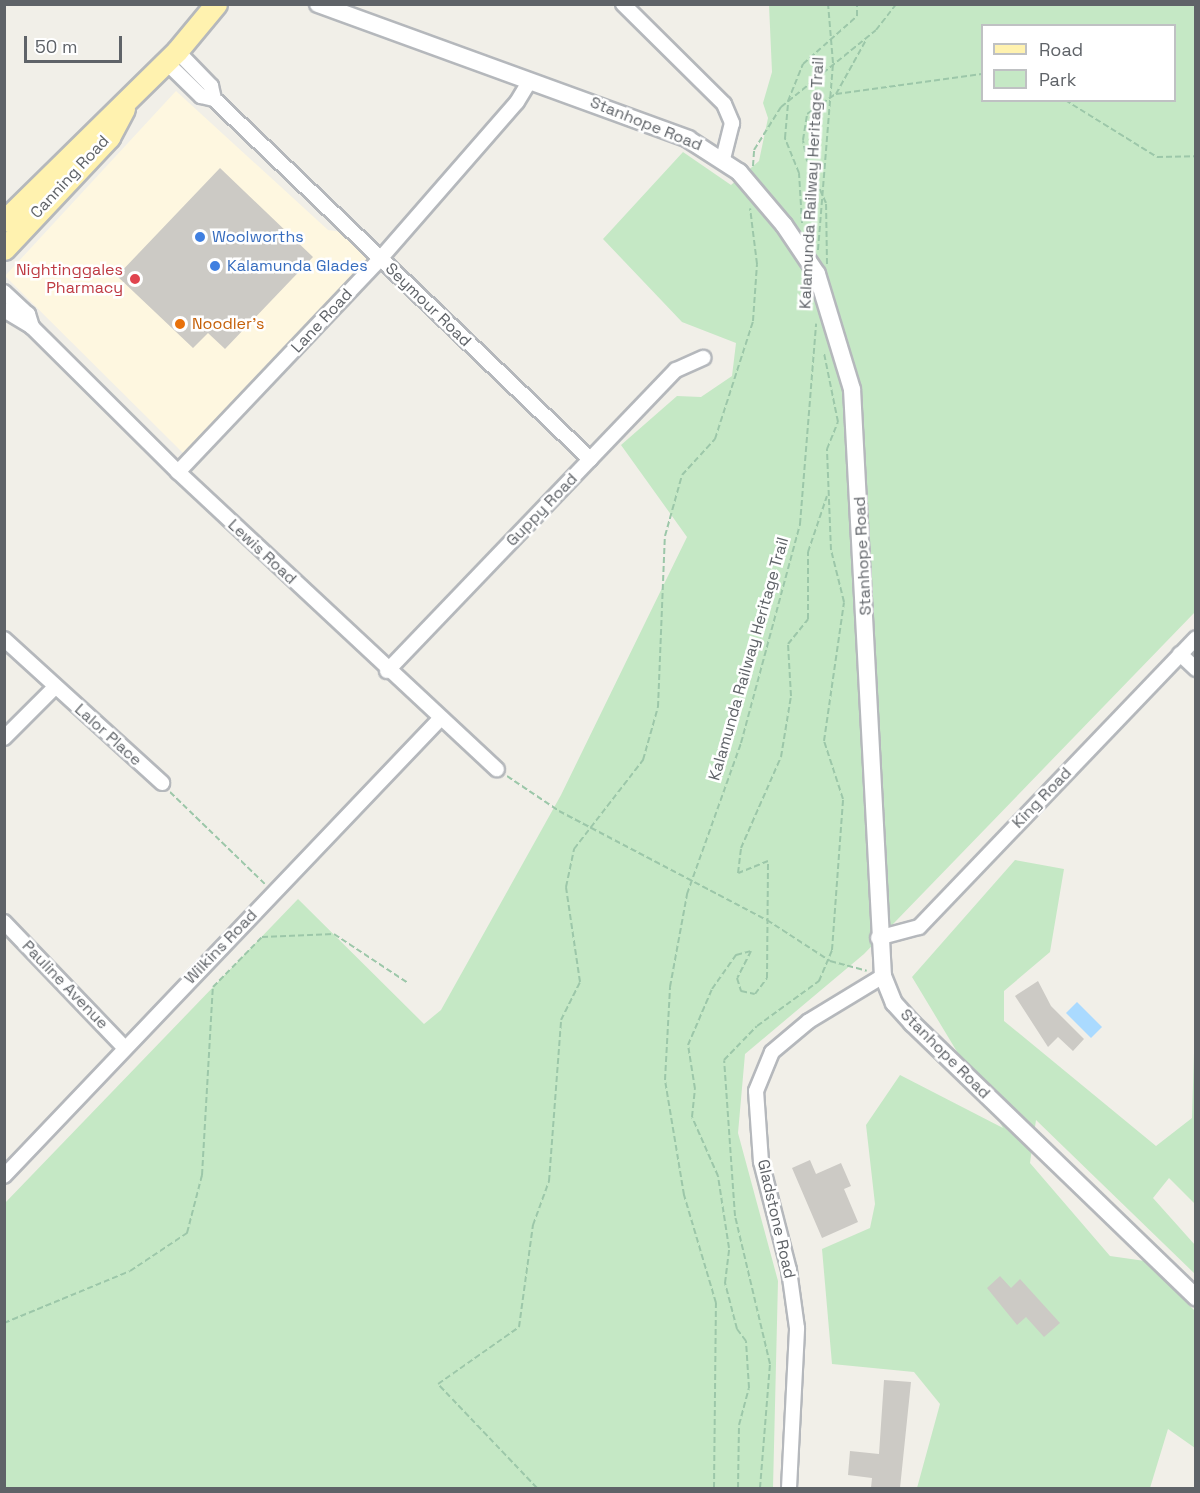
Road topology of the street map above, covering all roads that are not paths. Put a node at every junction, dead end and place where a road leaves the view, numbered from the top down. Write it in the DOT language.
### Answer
graph roads {
  1 [pos="216,4"];
  2 [pos="318,4"];
  3 [pos="623,4"];
  4 [pos="172,57"];
  5 [pos="529,82"];
  6 [pos="723,158"];
  7 [pos="9,223"];
  8 [pos="4,249"];
  9 [pos="380,259"];
  10 [pos="4,292"];
  11 [pos="4,310"];
  12 [pos="32,327"];
  13 [pos="703,358"];
  14 [pos="590,459"];
  15 [pos="178,472"];
  16 [pos="1196,638"];
  17 [pos="4,639"];
  18 [pos="1180,654"];
  19 [pos="1196,669"];
  20 [pos="387,671"];
  21 [pos="55,687"];
  22 [pos="439,720"];
  23 [pos="4,738"];
  24 [pos="497,769"];
  25 [pos="162,783"];
  26 [pos="4,922"];
  27 [pos="878,938"];
  28 [pos="883,976"];
  29 [pos="125,1048"];
  30 [pos="4,1176"];
  31 [pos="1196,1297"];
  32 [pos="789,1488"];
  1 -- 4 [label="main road, Canning Road"];
  2 -- 5 [label="street, Stanhope Road"];
  3 -- 6 [label="street"];
  4 -- 7 [label="main road, Canning Road"];
  4 -- 9 [label="street, Seymour Road"];
  5 -- 6 [label="street, Stanhope Road"];
  5 -- 9 [label="street, Lane Road"];
  6 -- 27 [label="street, Stanhope Road"];
  7 -- 8 [label="main road, Canning Road"];
  9 -- 14 [label="street, Seymour Road"];
  9 -- 15 [label="street, Lane Road"];
  10 -- 12 [label="street, Lewis Road"];
  11 -- 12 [label="street, Lewis Road"];
  12 -- 15 [label="street, Lewis Road"];
  13 -- 14 [label="street, Guppy Road"];
  14 -- 20 [label="street, Guppy Road"];
  15 -- 20 [label="street, Lewis Road"];
  16 -- 18 [label="street, King Road"];
  17 -- 21 [label="street, Lalor Place"];
  18 -- 19 [label="street"];
  18 -- 27 [label="street, King Road"];
  20 -- 22 [label="street, Lewis Road"];
  21 -- 23 [label="street"];
  21 -- 25 [label="street, Lalor Place"];
  22 -- 24 [label="street, Lewis Road"];
  22 -- 29 [label="street, Wilkins Road"];
  26 -- 29 [label="street, Pauline Avenue"];
  27 -- 28 [label="street, Stanhope Road"];
  28 -- 31 [label="street, Stanhope Road"];
  28 -- 32 [label="street, Gladstone Road"];
  29 -- 30 [label="street, Wilkins Road"];
}
